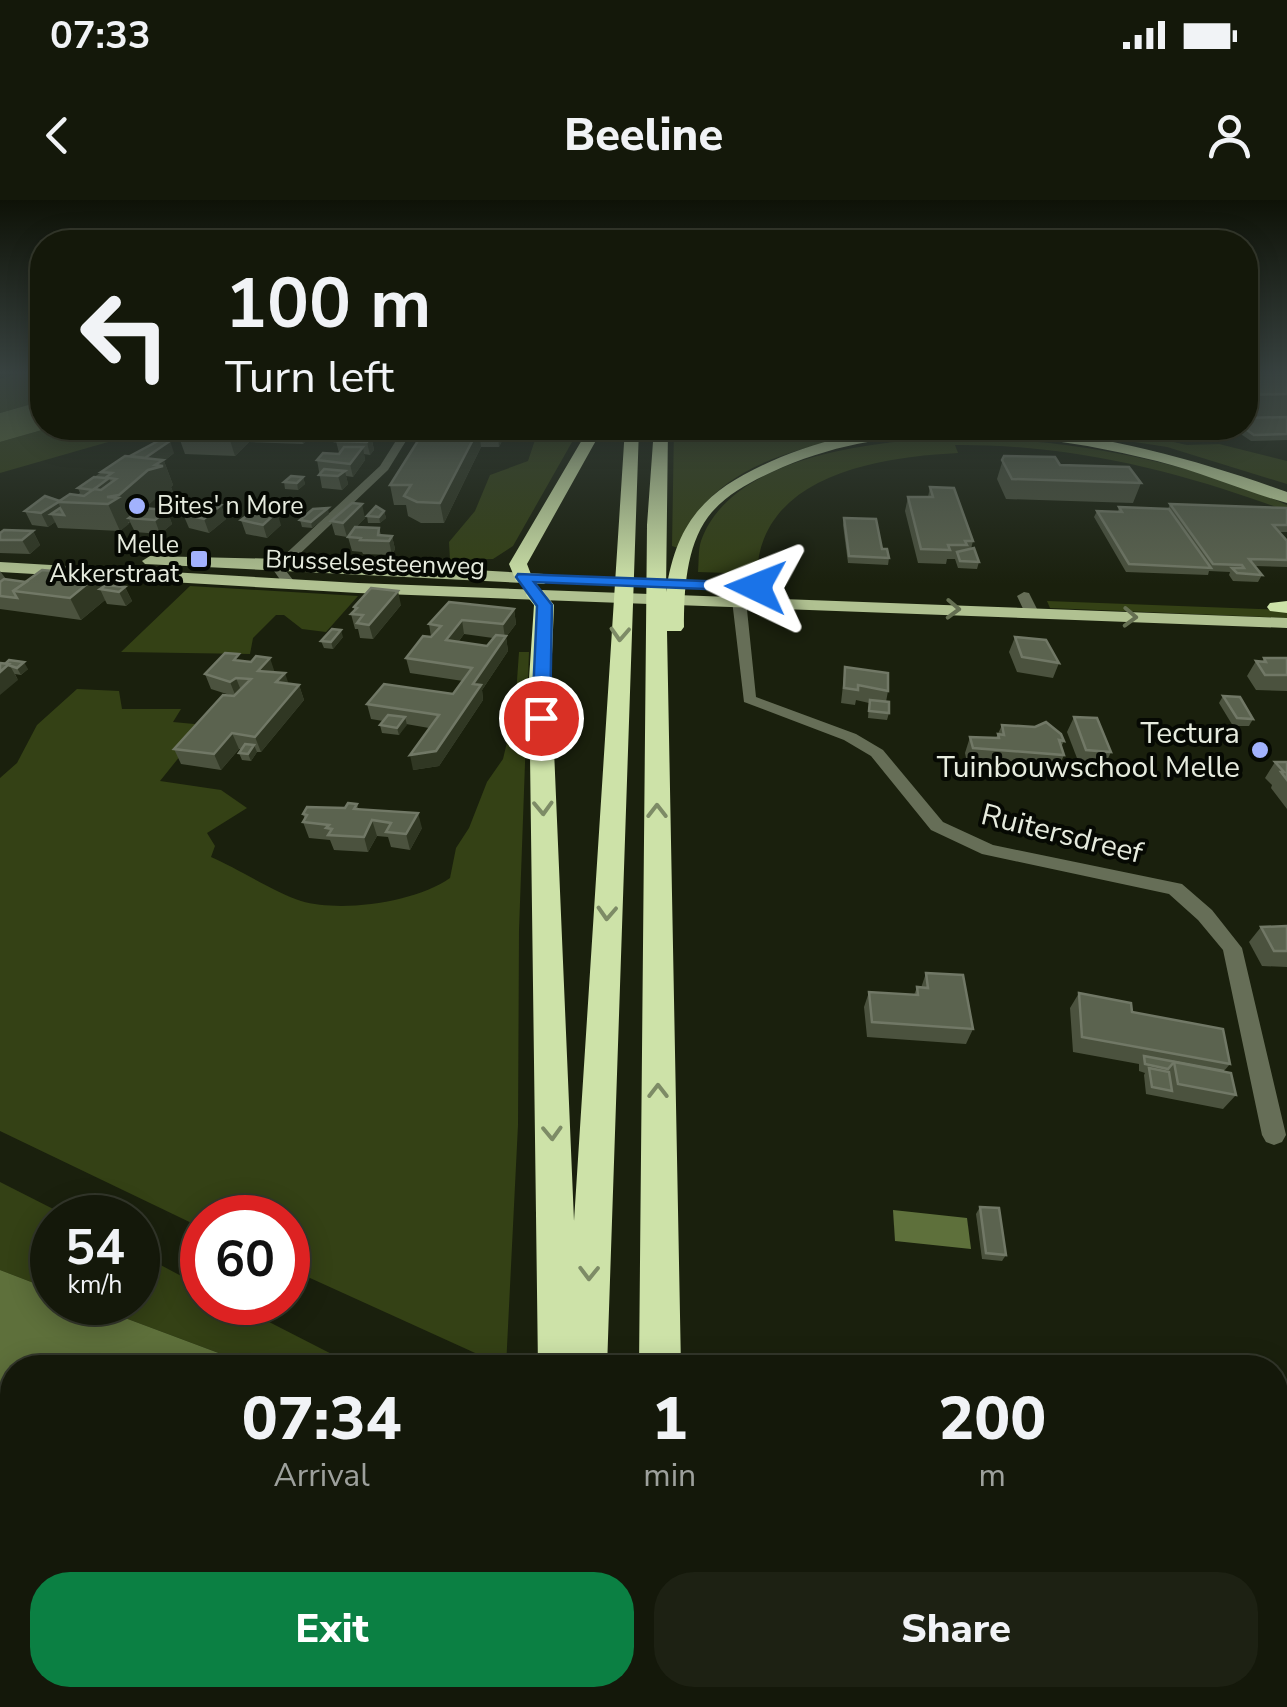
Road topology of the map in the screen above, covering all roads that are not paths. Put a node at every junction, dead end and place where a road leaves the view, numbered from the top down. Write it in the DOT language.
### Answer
graph roads {
  1 [pos="399,443"];
  2 [pos="587,443"];
  3 [pos="631,443"];
  4 [pos="660,443"];
  5 [pos="840,443"];
  6 [pos="1090,443"];
  7 [pos="1126,443"];
  8 [pos="1287,488"];
  9 [pos="1287,498"];
  10 [pos="0,564"];
  11 [pos="284,573"];
  12 [pos="122,575"];
  13 [pos="523,577"];
  14 [pos="829,590"];
  15 [pos="550,598"];
  16 [pos="740,600"];
  17 [pos="1028,604"];
  18 [pos="1285,611"];
  19 [pos="663,647"];
  20 [pos="1274,1135"];
  21 [pos="576,1343"];
  22 [pos="660,1355"];
  1 -- 11 [label="street"];
  2 -- 13 [label="highway"];
  3 -- 21 [label="highway, one-way"];
  4 -- 19 [label="highway"];
  5 -- 19 [label="highway"];
  6 -- 9 [label="highway"];
  7 -- 8 [label="highway"];
  10 -- 11 [label="main road, Brusselsesteenweg"];
  10 -- 12 [label="main road, Brusselsesteenweg"];
  11 -- 12 [label="main road"];
  11 -- 12 [label="main road, Brusselsesteenweg"];
  11 -- 13 [label="main road, Brusselsesteenweg"];
  11 -- 15 [label="main road, Brusselsesteenweg"];
  13 -- 14 [label="main road, Brusselsesteenweg"];
  13 -- 15 [label="main road"];
  14 -- 15 [label="main road"];
  14 -- 17 [label="main road, Brusselsesteenweg"];
  15 -- 16 [label="main road, Brusselsesteenweg"];
  15 -- 21 [label="highway, one-way"];
  16 -- 17 [label="main road, Brusselsesteenweg, one-way"];
  16 -- 20 [label="street, Ruitersdreef"];
  17 -- 18 [label="main road, Brusselsesteenweg"];
  22 -- 19 [label="highway, one-way"];
}
